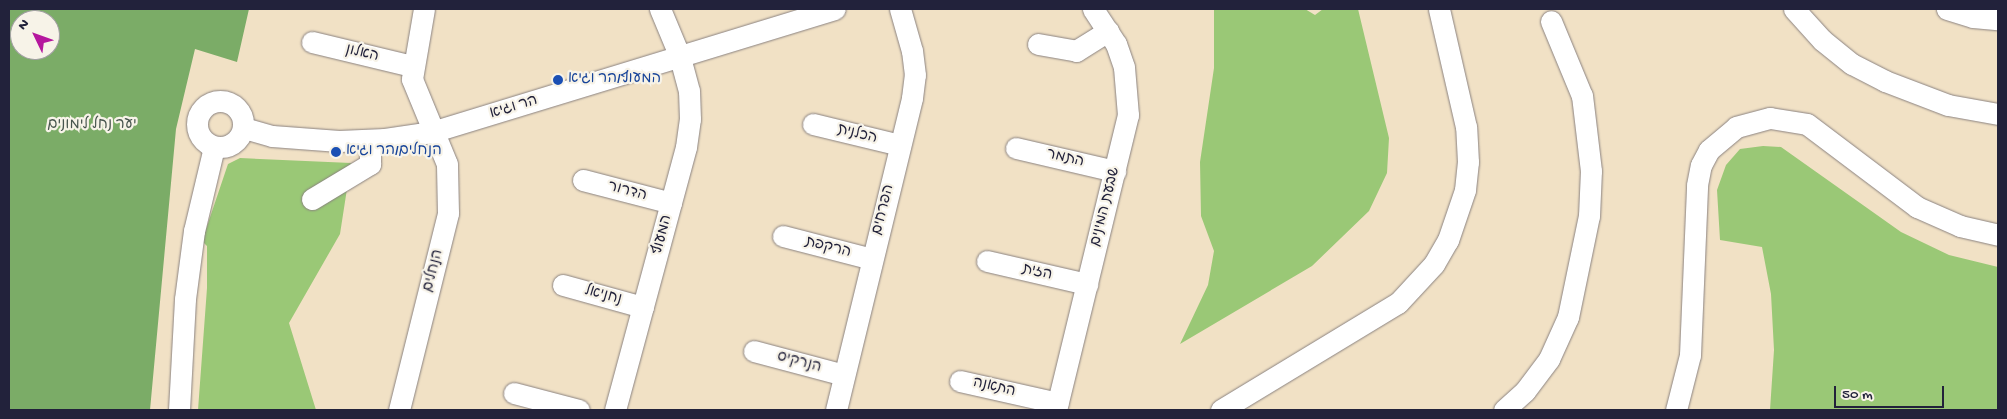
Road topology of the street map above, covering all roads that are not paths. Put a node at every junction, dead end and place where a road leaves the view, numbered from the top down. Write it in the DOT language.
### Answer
graph roads {
  1 [pos="424,9"];
  2 [pos="660,9"];
  3 [pos="835,9"];
  4 [pos="900,9"];
  5 [pos="1093,9"];
  6 [pos="1438,9"];
  7 [pos="1794,9"];
  8 [pos="1947,9"];
  9 [pos="1998,19"];
  10 [pos="1551,21"];
  11 [pos="1108,31"];
  12 [pos="312,42"];
  13 [pos="1038,44"];
  14 [pos="680,57"];
  15 [pos="412,66"];
  16 [pos="1998,114"];
  17 [pos="813,124"];
  18 [pos="244,128"];
  19 [pos="434,132"];
  20 [pos="370,140"];
  21 [pos="900,145"];
  22 [pos="214,146"];
  23 [pos="1016,148"];
  24 [pos="1115,171"];
  25 [pos="583,180"];
  26 [pos="312,199"];
  27 [pos="671,203"];
  28 [pos="1998,235"];
  29 [pos="783,236"];
  30 [pos="872,259"];
  31 [pos="987,261"];
  32 [pos="1087,284"];
  33 [pos="563,285"];
  34 [pos="643,307"];
  35 [pos="754,350"];
  36 [pos="844,376"];
  37 [pos="960,380"];
  38 [pos="514,393"];
  39 [pos="1057,407"];
  40 [pos="179,410"];
  41 [pos="399,410"];
  42 [pos="579,410"];
  43 [pos="616,410"];
  44 [pos="836,410"];
  45 [pos="1221,410"];
  46 [pos="1504,410"];
  47 [pos="1676,410"];
  1 -- 15 [label="street"];
  2 -- 14 [label="street, המעוף"];
  3 -- 14 [label="street, הר וגיא"];
  4 -- 21 [label="street, הפרחים"];
  5 -- 11 [label="street, שבעת המינים"];
  6 -- 45 [label="street"];
  7 -- 16 [label="street"];
  8 -- 9 [label="street"];
  10 -- 46 [label="street"];
  11 -- 13 [label="street"];
  11 -- 24 [label="street, שבעת המינים"];
  12 -- 15 [label="street, האלון"];
  14 -- 19 [label="street, הר וגיא"];
  14 -- 27 [label="street, המעוף"];
  15 -- 19 [label="street, הנחלים"];
  17 -- 21 [label="street, הכלנית"];
  18 -- 20 [label="street, הר וגיא"];
  18 -- 22 [label="street"];
  18 -- 22 [label="street"];
  19 -- 20 [label="street, הר וגיא"];
  19 -- 41 [label="street, הנחלים"];
  20 -- 26 [label="street"];
  21 -- 30 [label="street, הפרחים"];
  22 -- 40 [label="street"];
  23 -- 24 [label="street, התמר"];
  24 -- 32 [label="street, שבעת המינים"];
  25 -- 27 [label="street, הדרור"];
  27 -- 34 [label="street, המעוף"];
  28 -- 47 [label="street"];
  29 -- 30 [label="street, הרקפת"];
  30 -- 36 [label="street, הפרחים"];
  31 -- 32 [label="street, הזית"];
  32 -- 39 [label="street, שבעת המינים"];
  33 -- 34 [label="street, נחניאל"];
  34 -- 43 [label="street, המעוף"];
  35 -- 36 [label="street, הנרקיס"];
  36 -- 44 [label="street, הפרחים"];
  37 -- 39 [label="street, התאנה"];
  38 -- 42 [label="street"];
}
